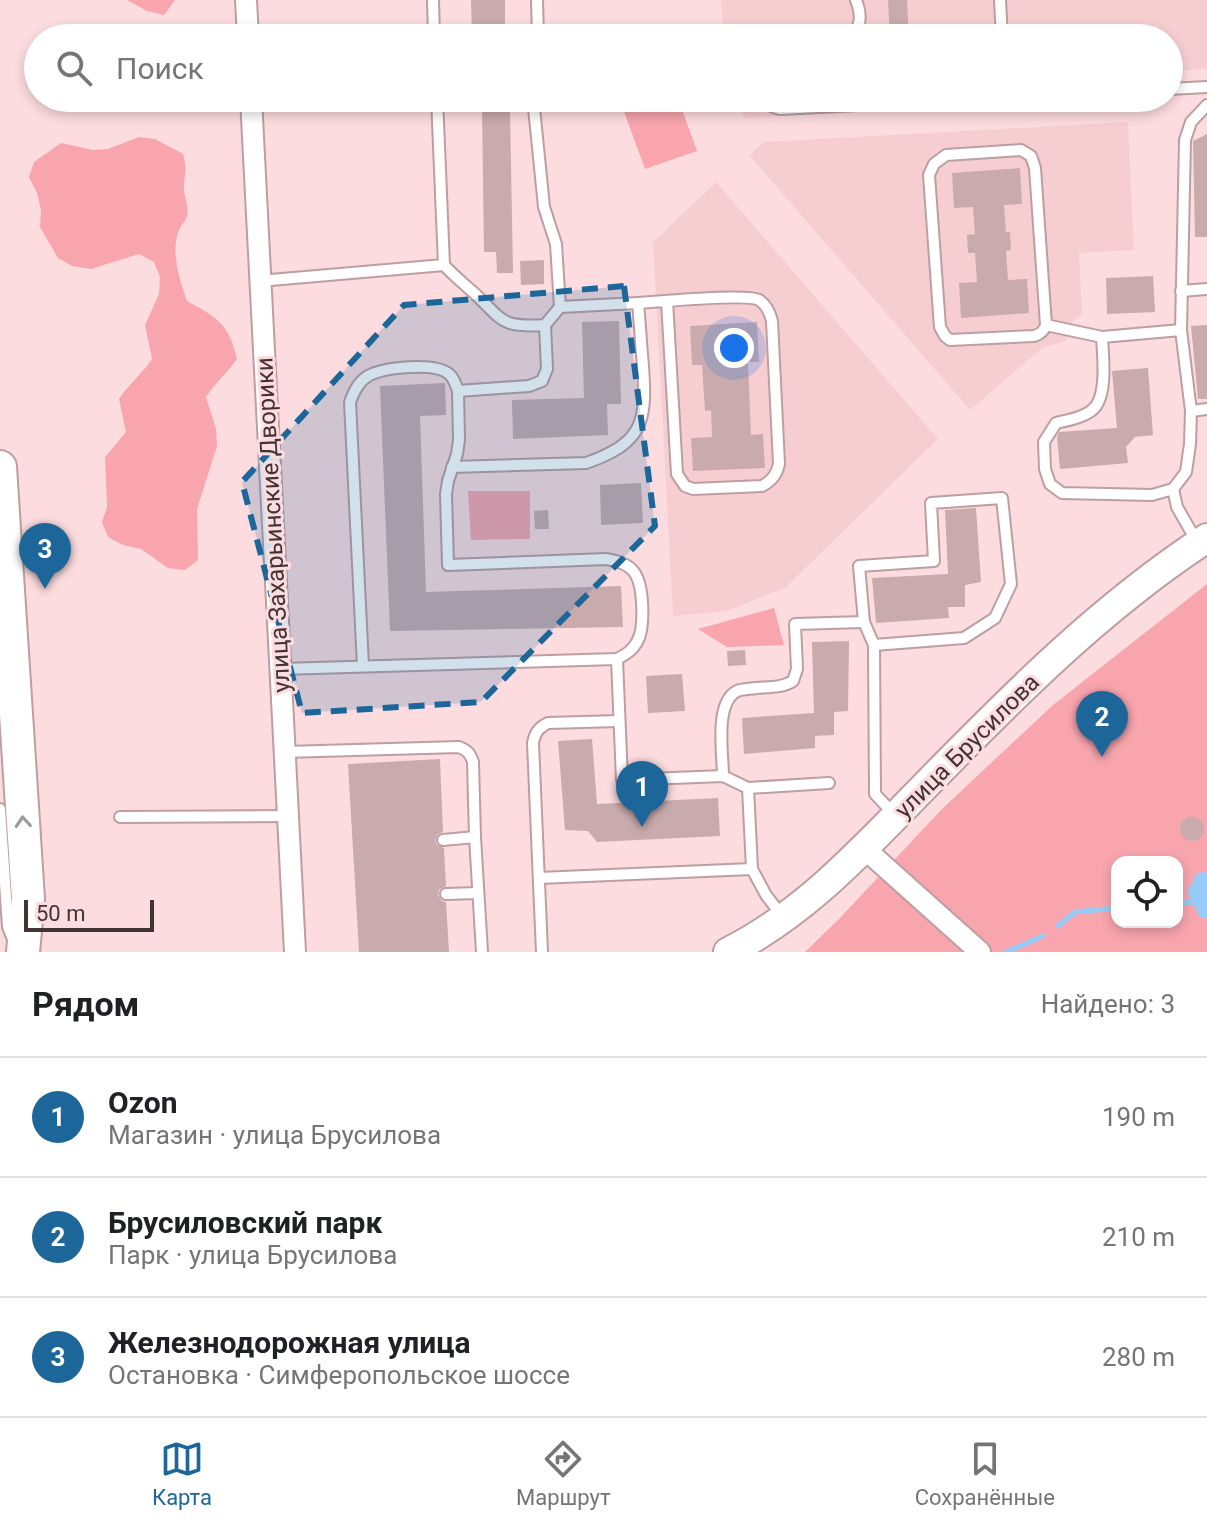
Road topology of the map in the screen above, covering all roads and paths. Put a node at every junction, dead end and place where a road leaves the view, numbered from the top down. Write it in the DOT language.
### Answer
graph roads {
  1 [pos="246,0"];
  2 [pos="433,0"];
  3 [pos="537,0"];
  4 [pos="856,0"];
  5 [pos="1000,0"];
  6 [pos="247,24"];
  7 [pos="434,24"];
  8 [pos="538,24"];
  9 [pos="859,24"];
  10 [pos="1001,24"];
  11 [pos="1207,87"];
  12 [pos="1183,88"];
  13 [pos="1207,105"];
  14 [pos="252,112"];
  15 [pos="438,112"];
  16 [pos="534,112"];
  17 [pos="444,265"];
  18 [pos="259,281"];
  19 [pos="1207,289"];
  20 [pos="1181,291"];
  21 [pos="667,301"];
  22 [pos="638,303"];
  23 [pos="560,307"];
  24 [pos="545,325"];
  25 [pos="1046,325"];
  26 [pos="1181,330"];
  27 [pos="1102,337"];
  28 [pos="458,391"];
  29 [pos="1207,409"];
  30 [pos="1191,411"];
  31 [pos="0,467"];
  32 [pos="452,467"];
  33 [pos="1173,489"];
  34 [pos="1203,541"];
  35 [pos="864,622"];
  36 [pos="874,645"];
  37 [pos="617,659"];
  38 [pos="363,666"];
  39 [pos="281,669"];
  40 [pos="619,721"];
  41 [pos="285,752"];
  42 [pos="723,776"];
  43 [pos="829,783"];
  44 [pos="748,788"];
  45 [pos="0,809"];
  46 [pos="288,816"];
  47 [pos="897,816"];
  48 [pos="120,817"];
  49 [pos="475,837"];
  50 [pos="443,840"];
  51 [pos="865,849"];
  52 [pos="752,869"];
  53 [pos="539,878"];
  54 [pos="478,893"];
  55 [pos="446,894"];
  56 [pos="28,899"];
  57 [pos="783,918"];
  58 [pos="17,952"];
  59 [pos="23,952"];
  60 [pos="37,952"];
  61 [pos="295,952"];
  62 [pos="482,952"];
  63 [pos="542,952"];
  64 [pos="728,952"];
  65 [pos="980,952"];
  1 -- 6 [label="street"];
  2 -- 7 [label="lane"];
  3 -- 8 [label="lane"];
  4 -- 9 [label="lane"];
  5 -- 10 [label="lane"];
  11 -- 12 [label="lane"];
  13 -- 20 [label="lane"];
  14 -- 18 [label="street, улица Захарьинские Дворики"];
  15 -- 17 [label="lane"];
  16 -- 23 [label="lane"];
  17 -- 18 [label="lane"];
  17 -- 24 [label="lane"];
  18 -- 39 [label="street, улица Захарьинские Дворики"];
  19 -- 20 [label="lane"];
  20 -- 26 [label="lane"];
  21 -- 21 [label="lane"];
  21 -- 22 [label="lane"];
  22 -- 23 [label="lane"];
  22 -- 32 [label="lane"];
  23 -- 24 [label="lane"];
  24 -- 28 [label="lane"];
  25 -- 25 [label="lane"];
  25 -- 27 [label="lane"];
  26 -- 27 [label="lane"];
  26 -- 30 [label="lane"];
  27 -- 33 [label="lane"];
  28 -- 32 [label="lane"];
  28 -- 38 [label="lane"];
  29 -- 30 [label="lane"];
  30 -- 33 [label="lane"];
  56 -- 31 [label="main road, one-way"];
  32 -- 37 [label="lane"];
  33 -- 34 [label="lane"];
  34 -- 47 [label="street, улица Брусилова"];
  35 -- 36 [label="lane"];
  35 -- 36 [label="lane"];
  35 -- 42 [label="lane"];
  36 -- 47 [label="lane"];
  37 -- 38 [label="lane"];
  37 -- 40 [label="lane"];
  38 -- 39 [label="lane"];
  39 -- 41 [label="street, улица Захарьинские Дворики"];
  40 -- 42 [label="lane"];
  40 -- 53 [label="lane"];
  41 -- 46 [label="street, улица Захарьинские Дворики"];
  41 -- 49 [label="lane"];
  42 -- 44 [label="lane"];
  43 -- 44 [label="lane"];
  44 -- 52 [label="lane"];
  45 -- 58 [label="lane"];
  46 -- 48 [label="lane"];
  46 -- 61 [label="street, улица Захарьинские Дворики"];
  47 -- 51 [label="street, улица Брусилова"];
  49 -- 50 [label="lane"];
  49 -- 54 [label="lane"];
  51 -- 57 [label="street, улица Брусилова"];
  51 -- 65 [label="street"];
  52 -- 53 [label="lane"];
  52 -- 57 [label="lane"];
  53 -- 63 [label="lane"];
  54 -- 55 [label="lane"];
  54 -- 62 [label="lane"];
  56 -- 59 [label="main road"];
  56 -- 60 [label="street"];
  57 -- 64 [label="street, улица Брусилова"];
}
